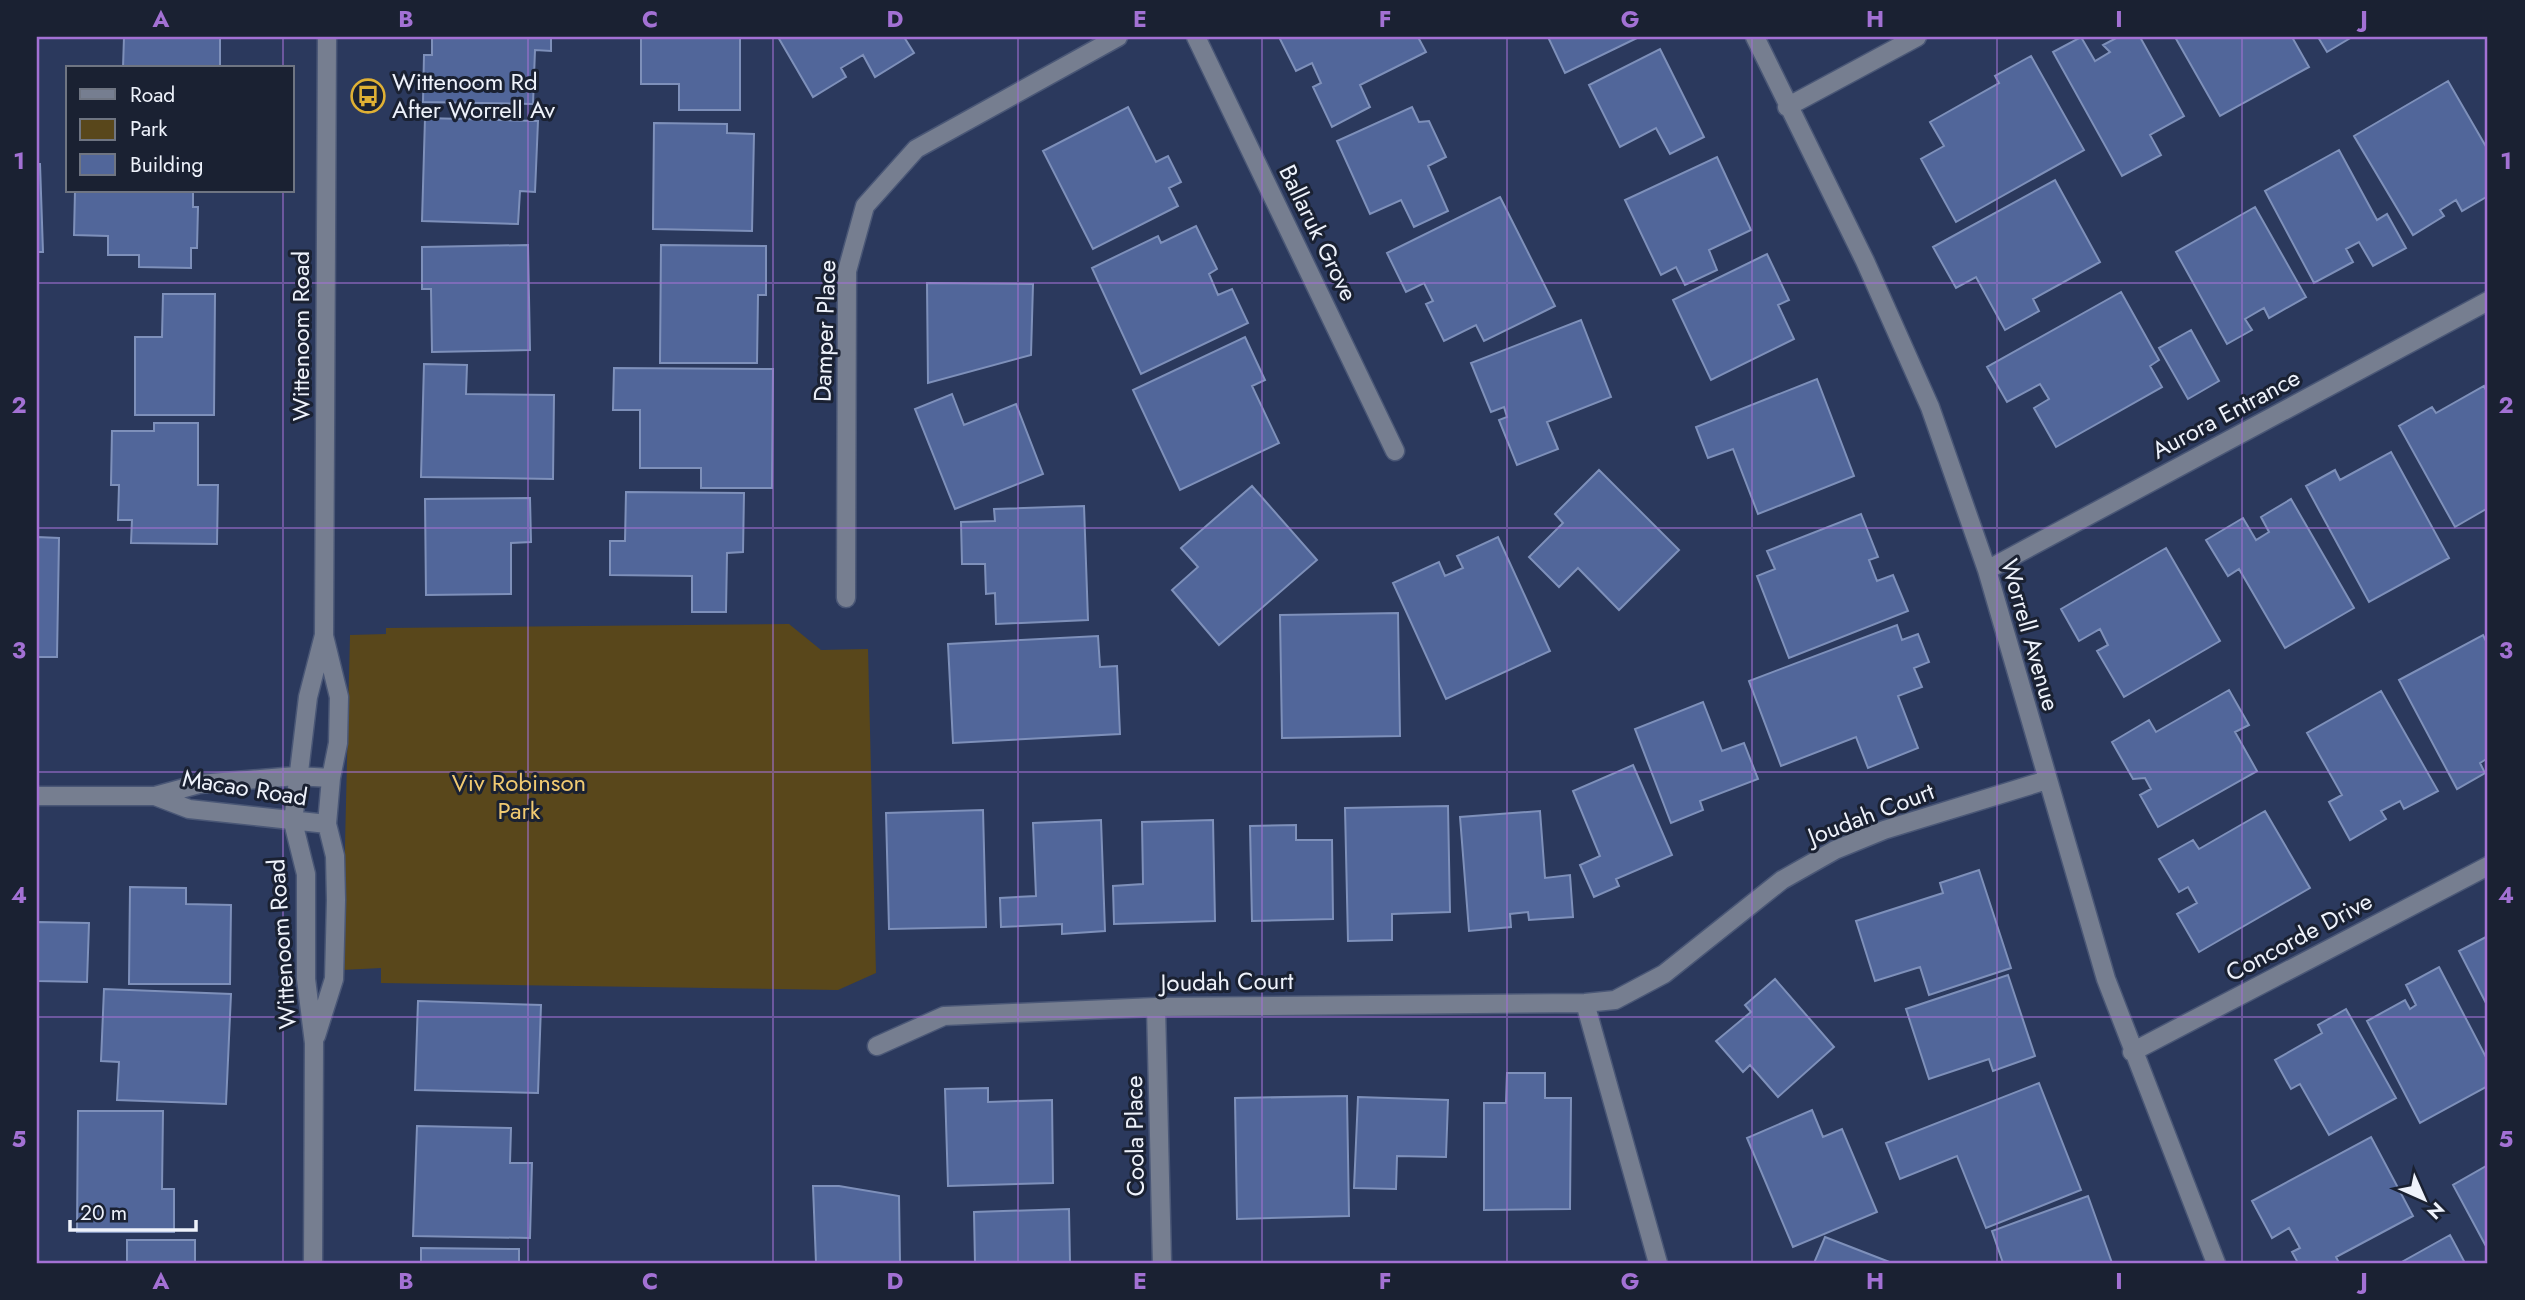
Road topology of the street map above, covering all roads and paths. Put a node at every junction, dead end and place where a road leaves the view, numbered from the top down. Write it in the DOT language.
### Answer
graph roads {
  1 [pos="327,37"];
  2 [pos="1118,37"];
  3 [pos="1196,37"];
  4 [pos="1755,37"];
  5 [pos="1917,37"];
  6 [pos="1787,107"];
  7 [pos="2488,301"];
  8 [pos="1395,451"];
  9 [pos="1987,570"];
  10 [pos="846,598"];
  11 [pos="324,635"];
  12 [pos="296,776"];
  13 [pos="331,778"];
  14 [pos="2047,780"];
  15 [pos="37,796"];
  16 [pos="155,796"];
  17 [pos="293,822"];
  18 [pos="327,824"];
  19 [pos="2488,866"];
  20 [pos="1585,1003"];
  21 [pos="1156,1007"];
  22 [pos="314,1043"];
  23 [pos="877,1046"];
  24 [pos="2132,1052"];
  25 [pos="313,1263"];
  26 [pos="1162,1263"];
  27 [pos="1658,1263"];
  28 [pos="2216,1263"];
  1 -- 11 [label="street, Wittenoom Road"];
  2 -- 10 [label="street, Damper Place"];
  3 -- 8 [label="street, Ballaruk Grove"];
  4 -- 6 [label="street, Worrell Avenue"];
  5 -- 6 [label="street"];
  6 -- 9 [label="street, Worrell Avenue"];
  7 -- 9 [label="street, Aurora Entrance"];
  9 -- 14 [label="street, Worrell Avenue"];
  11 -- 12 [label="street, Wittenoom Road"];
  11 -- 13 [label="street, Wittenoom Road"];
  12 -- 13 [label="street, Macao Road"];
  12 -- 16 [label="street, Macao Road"];
  12 -- 17 [label="street, Wittenoom Road"];
  13 -- 18 [label="street, Wittenoom Road"];
  14 -- 20 [label="street, Joudah Court"];
  14 -- 24 [label="street, Worrell Avenue"];
  15 -- 16 [label="street, Macao Road"];
  16 -- 17 [label="street, Macao Road"];
  17 -- 18 [label="street, Macao Road"];
  17 -- 22 [label="street, Wittenoom Road"];
  18 -- 22 [label="street, Wittenoom Road"];
  19 -- 24 [label="street, Concorde Drive"];
  20 -- 21 [label="street, Joudah Court"];
  20 -- 27 [label="street"];
  21 -- 23 [label="street, Joudah Court"];
  21 -- 26 [label="street, Coola Place"];
  22 -- 25 [label="street, Wittenoom Road"];
  24 -- 28 [label="street, Worrell Avenue"];
}
